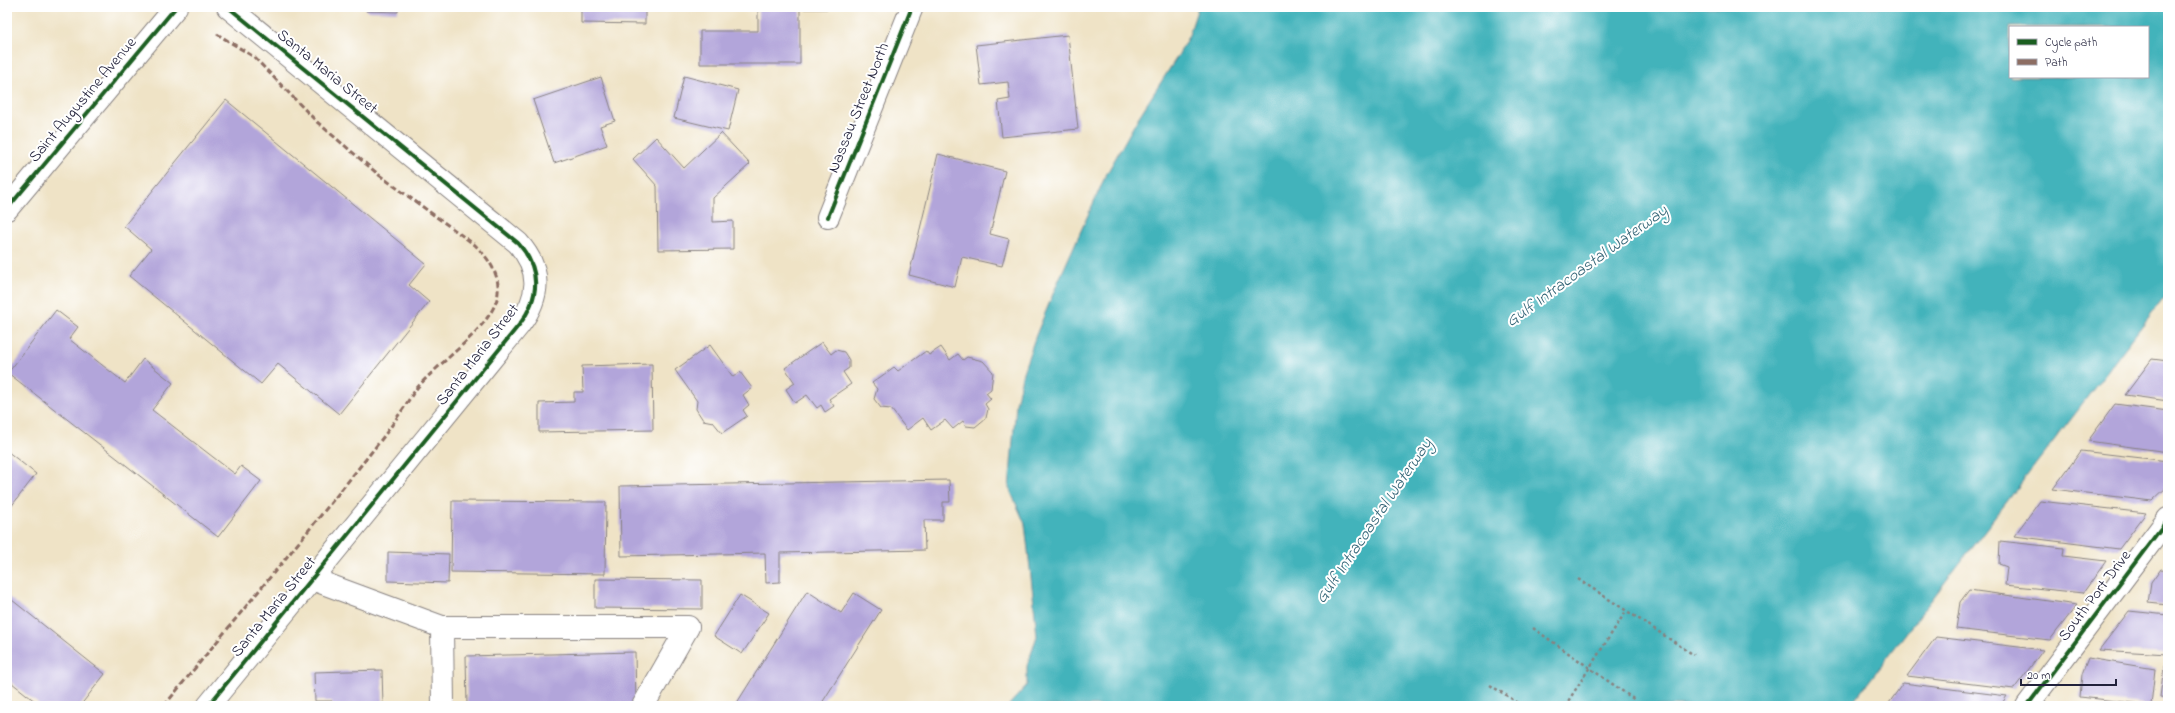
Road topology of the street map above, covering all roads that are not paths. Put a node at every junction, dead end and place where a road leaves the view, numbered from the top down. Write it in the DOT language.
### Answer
graph roads {
  1 [pos="176,7"];
  2 [pos="228,7"];
  3 [pos="912,7"];
  4 [pos="7,209"];
  5 [pos="828,217"];
  6 [pos="2168,519"];
  7 [pos="312,579"];
  8 [pos="442,627"];
  9 [pos="208,706"];
  10 [pos="443,706"];
  11 [pos="642,706"];
  12 [pos="2027,706"];
  1 -- 4 [label="street, Saint Augustine Avenue"];
  2 -- 7 [label="street, Santa Maria Street"];
  3 -- 5 [label="street, Nassau Street North"];
  6 -- 12 [label="street, South Port Drive"];
  7 -- 8 [label="street"];
  7 -- 9 [label="street, Santa Maria Street"];
  8 -- 10 [label="street"];
  8 -- 11 [label="street"];
}
